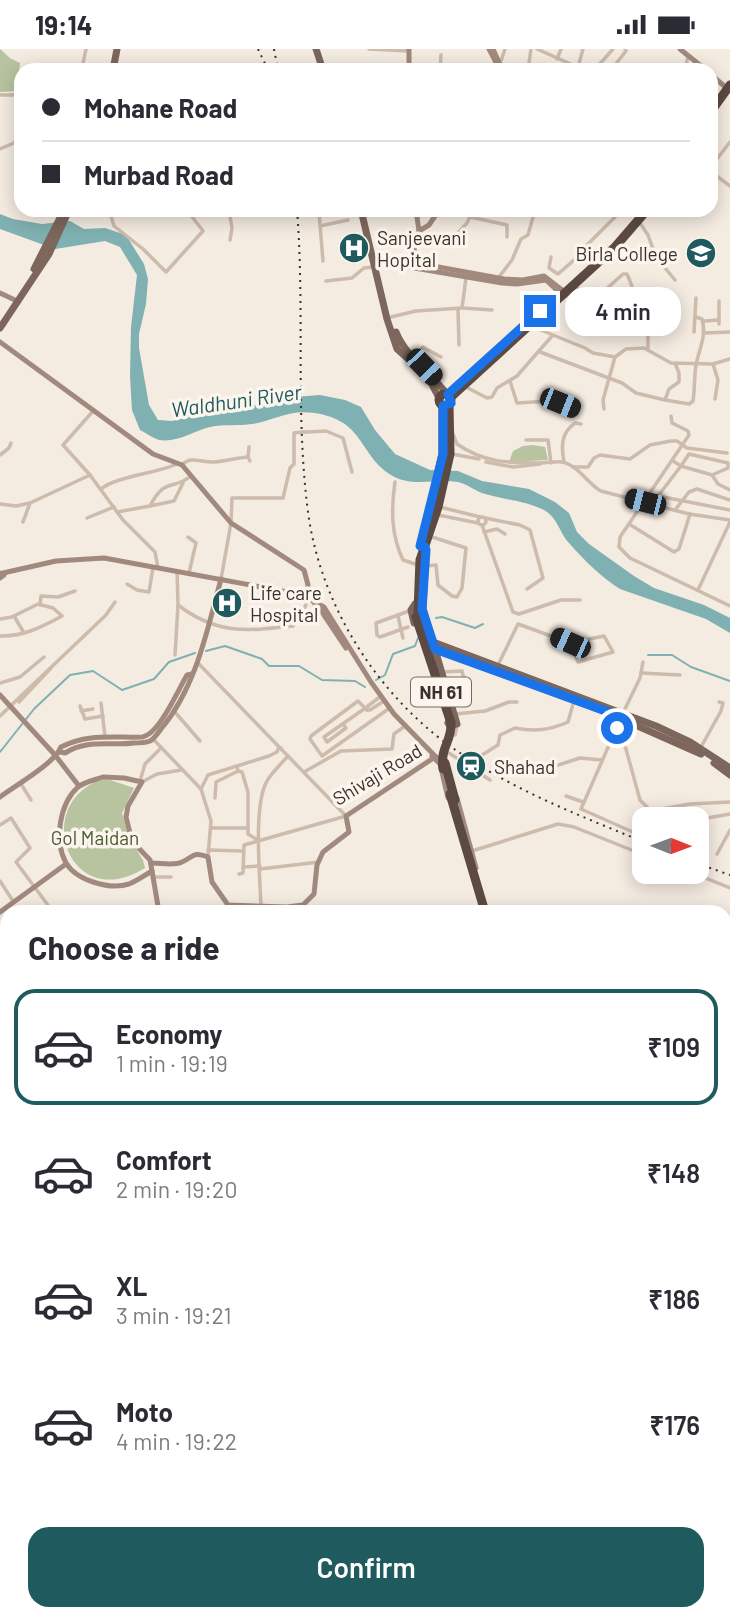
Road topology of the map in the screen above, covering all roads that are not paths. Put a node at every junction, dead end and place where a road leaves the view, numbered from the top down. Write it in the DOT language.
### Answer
graph roads {
  1 [pos="369,49"];
  2 [pos="537,49"];
  3 [pos="561,49"];
  4 [pos="625,49"];
  5 [pos="681,49"];
  6 [pos="410,50"];
  7 [pos="441,55"];
  8 [pos="688,56"];
  9 [pos="557,59"];
  10 [pos="440,63"];
  11 [pos="567,63"];
  12 [pos="617,63"];
  13 [pos="686,63"];
  14 [pos="698,63"];
  15 [pos="699,63"];
  16 [pos="729,89"];
  17 [pos="718,103"];
  18 [pos="718,108"];
  19 [pos="730,142"];
  20 [pos="718,158"];
  21 [pos="63,217"];
  22 [pos="111,217"];
  23 [pos="193,217"];
  24 [pos="230,217"];
  25 [pos="319,217"];
  26 [pos="363,217"];
  27 [pos="364,217"];
  28 [pos="415,217"];
  29 [pos="434,217"];
  30 [pos="470,217"];
  31 [pos="532,217"];
  32 [pos="615,217"];
  33 [pos="637,217"];
  34 [pos="637,217"];
  35 [pos="639,217"];
  36 [pos="348,221"];
  37 [pos="320,226"];
  38 [pos="417,231"];
  39 [pos="456,235"];
  40 [pos="507,237"];
  41 [pos="230,240"];
  42 [pos="368,240"];
  43 [pos="349,245"];
  44 [pos="579,253"];
  45 [pos="551,257"];
  46 [pos="323,261"];
  47 [pos="375,263"];
  48 [pos="408,264"];
  49 [pos="590,264"];
  50 [pos="549,268"];
  51 [pos="466,274"];
  52 [pos="544,276"];
  53 [pos="498,280"];
  54 [pos="530,280"];
  55 [pos="675,280"];
  56 [pos="326,281"];
  57 [pos="575,285"];
  58 [pos="0,293"];
  59 [pos="563,293"];
  60 [pos="696,298"];
  61 [pos="16,301"];
  62 [pos="719,301"];
  63 [pos="592,302"];
  64 [pos="460,309"];
  65 [pos="492,310"];
  66 [pos="648,316"];
  67 [pos="391,317"];
  68 [pos="696,317"];
  69 [pos="704,321"];
  70 [pos="0,322"];
  71 [pos="528,325"];
  72 [pos="0,328"];
  73 [pos="694,332"];
  74 [pos="730,332"];
  75 [pos="704,333"];
  76 [pos="552,336"];
  77 [pos="0,342"];
  78 [pos="459,345"];
  79 [pos="648,348"];
  80 [pos="540,352"];
  81 [pos="414,357"];
  82 [pos="441,357"];
  83 [pos="615,357"];
  84 [pos="730,359"];
  85 [pos="676,363"];
  86 [pos="696,363"];
  87 [pos="713,364"];
  88 [pos="476,373"];
  89 [pos="610,380"];
  90 [pos="510,381"];
  91 [pos="464,386"];
  92 [pos="446,399"];
  93 [pos="715,399"];
  94 [pos="665,400"];
  95 [pos="574,409"];
  96 [pos="604,409"];
  97 [pos="93,410"];
  98 [pos="671,416"];
  99 [pos="581,424"];
  100 [pos="451,427"];
  101 [pos="526,440"];
  102 [pos="11,443"];
  103 [pos="684,446"];
  104 [pos="249,447"];
  105 [pos="727,453"];
  106 [pos="0,455"];
  107 [pos="446,457"];
  108 [pos="674,460"];
  109 [pos="564,462"];
  110 [pos="542,463"];
  111 [pos="551,463"];
  112 [pos="179,464"];
  113 [pos="681,465"];
  114 [pos="571,467"];
  115 [pos="729,469"];
  116 [pos="352,472"];
  117 [pos="90,475"];
  118 [pos="712,475"];
  119 [pos="191,476"];
  120 [pos="395,482"];
  121 [pos="183,483"];
  122 [pos="100,489"];
  123 [pos="730,490"];
  124 [pos="674,499"];
  125 [pos="730,500"];
  126 [pos="680,501"];
  127 [pos="645,502"];
  128 [pos="30,503"];
  129 [pos="0,504"];
  130 [pos="150,506"];
  131 [pos="436,506"];
  132 [pos="672,509"];
  133 [pos="116,510"];
  134 [pos="730,510"];
  135 [pos="690,514"];
  136 [pos="472,516"];
  137 [pos="88,518"];
  138 [pos="482,518"];
  139 [pos="730,521"];
  140 [pos="23,522"];
  141 [pos="471,522"];
  142 [pos="231,523"];
  143 [pos="480,524"];
  144 [pos="629,524"];
  145 [pos="484,532"];
  146 [pos="505,534"];
  147 [pos="429,536"];
  148 [pos="188,537"];
  149 [pos="422,546"];
  150 [pos="415,563"];
  151 [pos="425,566"];
  152 [pos="155,568"];
  153 [pos="177,573"];
  154 [pos="189,573"];
  155 [pos="1,577"];
  156 [pos="221,580"];
  157 [pos="127,584"];
  158 [pos="527,589"];
  159 [pos="697,590"];
  160 [pos="75,591"];
  161 [pos="307,599"];
  162 [pos="580,600"];
  163 [pos="115,602"];
  164 [pos="40,605"];
  165 [pos="178,605"];
  166 [pos="730,606"];
  167 [pos="415,609"];
  168 [pos="14,616"];
  169 [pos="398,616"];
  170 [pos="0,619"];
  171 [pos="209,624"];
  172 [pos="408,627"];
  173 [pos="401,629"];
  174 [pos="24,633"];
  175 [pos="0,636"];
  176 [pos="402,638"];
  177 [pos="570,643"];
  178 [pos="434,646"];
  179 [pos="175,655"];
  180 [pos="44,657"];
  181 [pos="197,662"];
  182 [pos="643,662"];
  183 [pos="497,666"];
  184 [pos="457,670"];
  185 [pos="442,671"];
  186 [pos="641,673"];
  187 [pos="680,675"];
  188 [pos="0,683"];
  189 [pos="0,695"];
  190 [pos="575,697"];
  191 [pos="382,700"];
  192 [pos="469,701"];
  193 [pos="517,702"];
  194 [pos="719,702"];
  195 [pos="101,703"];
  196 [pos="12,708"];
  197 [pos="93,709"];
  198 [pos="365,709"];
  199 [pos="387,709"];
  200 [pos="170,713"];
  201 [pos="623,714"];
  202 [pos="455,715"];
  203 [pos="103,716"];
  204 [pos="1,717"];
  205 [pos="457,723"];
  206 [pos="404,727"];
  207 [pos="617,728"];
  208 [pos="336,732"];
  209 [pos="154,735"];
  210 [pos="455,735"];
  211 [pos="106,739"];
  212 [pos="200,741"];
  213 [pos="281,747"];
  214 [pos="161,748"];
  215 [pos="700,750"];
  216 [pos="58,753"];
  217 [pos="288,755"];
  218 [pos="482,755"];
  219 [pos="435,757"];
  220 [pos="602,760"];
  221 [pos="549,768"];
  222 [pos="237,769"];
  223 [pos="181,770"];
  224 [pos="222,771"];
  225 [pos="304,772"];
  226 [pos="728,772"];
  227 [pos="224,777"];
  228 [pos="490,780"];
  229 [pos="20,782"];
  230 [pos="141,782"];
  231 [pos="730,782"];
  232 [pos="79,786"];
  233 [pos="201,789"];
  234 [pos="566,796"];
  235 [pos="0,797"];
  236 [pos="215,798"];
  237 [pos="31,800"];
  238 [pos="583,802"];
  239 [pos="730,802"];
  240 [pos="646,807"];
  241 [pos="673,807"];
  242 [pos="730,814"];
  243 [pos="346,816"];
  244 [pos="709,818"];
  245 [pos="0,825"];
  246 [pos="211,828"];
  247 [pos="248,828"];
  248 [pos="730,830"];
  249 [pos="632,832"];
  250 [pos="258,840"];
  251 [pos="469,850"];
  252 [pos="632,850"];
  253 [pos="243,851"];
  254 [pos="208,854"];
  255 [pos="718,854"];
  256 [pos="319,862"];
  257 [pos="152,863"];
  258 [pos="66,864"];
  259 [pos="243,867"];
  260 [pos="260,868"];
  261 [pos="153,874"];
  262 [pos="239,874"];
  263 [pos="171,877"];
  264 [pos="709,880"];
  265 [pos="0,881"];
  266 [pos="35,886"];
  267 [pos="730,888"];
  268 [pos="13,901"];
  269 [pos="8,905"];
  270 [pos="48,905"];
  271 [pos="158,905"];
  272 [pos="226,905"];
  273 [pos="261,905"];
  274 [pos="307,905"];
  275 [pos="485,905"];
  276 [pos="485,905"];
  1 -- 6 [label="street"];
  2 -- 9 [label="street"];
  3 -- 9 [label="street"];
  4 -- 12 [label="street"];
  5 -- 8 [label="street"];
  5 -- 15 [label="street"];
  7 -- 10 [label="street"];
  8 -- 13 [label="street"];
  8 -- 14 [label="street"];
  9 -- 11 [label="street"];
  16 -- 17 [label="highway"];
  16 -- 18 [label="highway"];
  19 -- 20 [label="street"];
  21 -- 61 [label="main road"];
  22 -- 23 [label="street"];
  24 -- 41 [label="street"];
  25 -- 37 [label="street"];
  26 -- 42 [label="main road"];
  27 -- 47 [label="main road"];
  28 -- 38 [label="street"];
  29 -- 38 [label="street"];
  30 -- 39 [label="street"];
  30 -- 40 [label="street"];
  31 -- 53 [label="street"];
  32 -- 44 [label="street"];
  33 -- 49 [label="highway"];
  34 -- 57 [label="highway"];
  35 -- 55 [label="street"];
  36 -- 37 [label="street"];
  37 -- 46 [label="street"];
  38 -- 48 [label="street"];
  42 -- 43 [label="street"];
  42 -- 47 [label="main road"];
  44 -- 49 [label="street"];
  44 -- 50 [label="street"];
  45 -- 50 [label="street"];
  47 -- 48 [label="street"];
  47 -- 56 [label="street"];
  47 -- 67 [label="main road"];
  47 -- 92 [label="main road"];
  48 -- 51 [label="street"];
  49 -- 59 [label="highway"];
  50 -- 52 [label="street"];
  51 -- 53 [label="street"];
  51 -- 64 [label="street"];
  52 -- 54 [label="street"];
  52 -- 59 [label="street"];
  53 -- 54 [label="street"];
  54 -- 59 [label="street"];
  57 -- 59 [label="highway"];
  57 -- 63 [label="street"];
  58 -- 61 [label="street"];
  59 -- 71 [label="highway"];
  60 -- 68 [label="street"];
  61 -- 70 [label="main road"];
  61 -- 72 [label="main road"];
  62 -- 69 [label="street"];
  63 -- 63 [label="street"];
  64 -- 65 [label="street"];
  64 -- 67 [label="street"];
  64 -- 78 [label="street"];
  66 -- 79 [label="street"];
  67 -- 81 [label="main road"];
  68 -- 69 [label="street"];
  68 -- 73 [label="street"];
  69 -- 75 [label="street"];
  71 -- 76 [label="street"];
  71 -- 88 [label="highway"];
  74 -- 75 [label="street"];
  75 -- 86 [label="street"];
  76 -- 80 [label="street"];
  76 -- 83 [label="street"];
  77 -- 97 [label="street"];
  79 -- 83 [label="street"];
  79 -- 85 [label="street"];
  80 -- 89 [label="street"];
  80 -- 90 [label="street"];
  81 -- 82 [label="street"];
  81 -- 92 [label="main road"];
  83 -- 89 [label="street"];
  84 -- 87 [label="street"];
  85 -- 86 [label="street"];
  85 -- 94 [label="street"];
  86 -- 87 [label="street"];
  86 -- 94 [label="street"];
  87 -- 93 [label="street"];
  88 -- 91 [label="highway"];
  88 -- 92 [label="highway"];
  89 -- 94 [label="street"];
  89 -- 96 [label="street"];
  90 -- 91 [label="street"];
  90 -- 95 [label="street"];
  91 -- 92 [label="highway"];
  92 -- 100 [label="highway, NH 61"];
  92 -- 107 [label="highway, NH 61"];
  97 -- 112 [label="street"];
  97 -- 117 [label="street"];
  98 -- 103 [label="street"];
  99 -- 109 [label="street"];
  100 -- 107 [label="highway, NH 61"];
  100 -- 110 [label="street"];
  101 -- 111 [label="street"];
  102 -- 106 [label="street"];
  103 -- 105 [label="street"];
  103 -- 108 [label="street"];
  103 -- 114 [label="street"];
  104 -- 112 [label="street"];
  107 -- 110 [label="street"];
  107 -- 131 [label="highway, NH 61"];
  108 -- 113 [label="street"];
  108 -- 127 [label="street"];
  109 -- 111 [label="street"];
  109 -- 114 [label="street"];
  110 -- 111 [label="street"];
  112 -- 119 [label="street"];
  112 -- 122 [label="street"];
  113 -- 115 [label="street"];
  113 -- 118 [label="street"];
  113 -- 124 [label="street"];
  114 -- 127 [label="street"];
  115 -- 118 [label="street"];
  116 -- 142 [label="street"];
  117 -- 122 [label="street"];
  117 -- 128 [label="street"];
  118 -- 123 [label="street"];
  119 -- 121 [label="street"];
  119 -- 142 [label="street"];
  120 -- 150 [label="street"];
  121 -- 130 [label="street"];
  121 -- 130 [label="street"];
  122 -- 133 [label="street"];
  124 -- 126 [label="street"];
  124 -- 132 [label="street"];
  125 -- 126 [label="street"];
  126 -- 132 [label="street"];
  126 -- 134 [label="street"];
  127 -- 132 [label="street"];
  127 -- 144 [label="street"];
  128 -- 129 [label="street"];
  128 -- 140 [label="street"];
  130 -- 133 [label="street"];
  131 -- 136 [label="street"];
  131 -- 141 [label="street"];
  131 -- 147 [label="highway, NH 61"];
  131 -- 149 [label="highway, NH 61"];
  132 -- 135 [label="street"];
  133 -- 137 [label="street"];
  133 -- 152 [label="street"];
  135 -- 139 [label="street"];
  135 -- 144 [label="street"];
  136 -- 138 [label="street"];
  136 -- 141 [label="street"];
  138 -- 143 [label="street"];
  138 -- 158 [label="street"];
  139 -- 159 [label="street"];
  141 -- 143 [label="street"];
  142 -- 156 [label="street"];
  142 -- 161 [label="street"];
  143 -- 145 [label="street"];
  144 -- 159 [label="street"];
  145 -- 146 [label="street"];
  145 -- 162 [label="street"];
  147 -- 149 [label="highway, NH 61"];
  147 -- 151 [label="street"];
  148 -- 154 [label="street"];
  149 -- 150 [label="highway, NH 61"];
  149 -- 151 [label="main road"];
  149 -- 167 [label="highway, NH 61"];
  150 -- 167 [label="highway, NH 61"];
  151 -- 178 [label="main road"];
  152 -- 153 [label="street"];
  152 -- 155 [label="street"];
  152 -- 157 [label="street"];
  153 -- 154 [label="street"];
  153 -- 156 [label="street"];
  153 -- 165 [label="street"];
  154 -- 156 [label="street"];
  156 -- 161 [label="street"];
  156 -- 171 [label="street"];
  159 -- 166 [label="street"];
  160 -- 164 [label="street"];
  161 -- 171 [label="street"];
  161 -- 191 [label="street"];
  163 -- 196 [label="street"];
  164 -- 168 [label="street"];
  164 -- 174 [label="street"];
  165 -- 171 [label="street"];
  165 -- 179 [label="street"];
  167 -- 169 [label="street"];
  167 -- 205 [label="main road"];
  167 -- 251 [label="highway, NH 61, bridge"];
  168 -- 170 [label="street"];
  168 -- 174 [label="street"];
  169 -- 173 [label="street"];
  169 -- 173 [label="street"];
  171 -- 181 [label="street"];
  172 -- 173 [label="street"];
  173 -- 176 [label="street"];
  174 -- 175 [label="street"];
  177 -- 177 [label="street"];
  177 -- 183 [label="street"];
  178 -- 183 [label="main road"];
  178 -- 185 [label="main road"];
  178 -- 190 [label="main road"];
  180 -- 188 [label="street"];
  181 -- 200 [label="street"];
  181 -- 213 [label="street"];
  182 -- 186 [label="street"];
  183 -- 190 [label="main road"];
  184 -- 185 [label="street"];
  185 -- 192 [label="street"];
  185 -- 202 [label="main road"];
  186 -- 187 [label="street"];
  186 -- 201 [label="street"];
  189 -- 196 [label="street"];
  190 -- 201 [label="main road"];
  190 -- 218 [label="street"];
  191 -- 198 [label="street"];
  191 -- 199 [label="street"];
  191 -- 206 [label="street"];
  193 -- 202 [label="street"];
  194 -- 215 [label="street"];
  195 -- 203 [label="street"];
  196 -- 204 [label="street"];
  196 -- 216 [label="street"];
  197 -- 203 [label="street"];
  198 -- 199 [label="street"];
  198 -- 208 [label="street"];
  199 -- 206 [label="street"];
  200 -- 209 [label="street"];
  200 -- 212 [label="street"];
  201 -- 207 [label="street"];
  201 -- 215 [label="main road"];
  202 -- 205 [label="main road"];
  203 -- 211 [label="street"];
  205 -- 210 [label="street"];
  206 -- 219 [label="street"];
  206 -- 225 [label="street"];
  207 -- 220 [label="street"];
  207 -- 240 [label="street"];
  209 -- 211 [label="street"];
  209 -- 214 [label="street"];
  211 -- 216 [label="street"];
  213 -- 217 [label="street"];
  213 -- 222 [label="street"];
  214 -- 223 [label="street"];
  214 -- 230 [label="street"];
  215 -- 226 [label="main road"];
  216 -- 229 [label="street"];
  216 -- 232 [label="street"];
  217 -- 225 [label="street"];
  217 -- 250 [label="street"];
  219 -- 228 [label="street"];
  219 -- 243 [label="street, Shivaji Road"];
  219 -- 251 [label="street"];
  220 -- 221 [label="street"];
  220 -- 238 [label="street"];
  222 -- 224 [label="street"];
  222 -- 227 [label="street"];
  222 -- 247 [label="street"];
  223 -- 230 [label="street"];
  223 -- 233 [label="street"];
  224 -- 227 [label="street"];
  224 -- 233 [label="street"];
  225 -- 243 [label="street"];
  226 -- 231 [label="street"];
  227 -- 236 [label="street"];
  229 -- 235 [label="street"];
  229 -- 237 [label="street"];
  230 -- 232 [label="street"];
  230 -- 257 [label="street"];
  232 -- 258 [label="street"];
  233 -- 246 [label="street"];
  234 -- 238 [label="street"];
  238 -- 249 [label="street"];
  239 -- 241 [label="street"];
  242 -- 244 [label="street"];
  243 -- 250 [label="street, Shivaji Road"];
  243 -- 256 [label="street"];
  245 -- 266 [label="street"];
  246 -- 247 [label="street"];
  246 -- 254 [label="street"];
  247 -- 250 [label="street"];
  248 -- 255 [label="street"];
  250 -- 253 [label="street, Shivaji Road"];
  250 -- 260 [label="street"];
  251 -- 252 [label="street"];
  251 -- 275 [label="highway, NH 61"];
  251 -- 276 [label="highway, NH 61"];
  253 -- 254 [label="street"];
  253 -- 259 [label="street"];
  254 -- 257 [label="street"];
  254 -- 272 [label="street"];
  256 -- 260 [label="street"];
  256 -- 274 [label="street"];
  257 -- 261 [label="street"];
  258 -- 261 [label="street"];
  258 -- 266 [label="street"];
  259 -- 260 [label="street"];
  259 -- 262 [label="street"];
  260 -- 273 [label="street"];
  261 -- 263 [label="street"];
  261 -- 271 [label="street"];
  264 -- 267 [label="street"];
  265 -- 268 [label="street"];
  266 -- 268 [label="street"];
  266 -- 270 [label="street"];
  268 -- 269 [label="street"];
}
